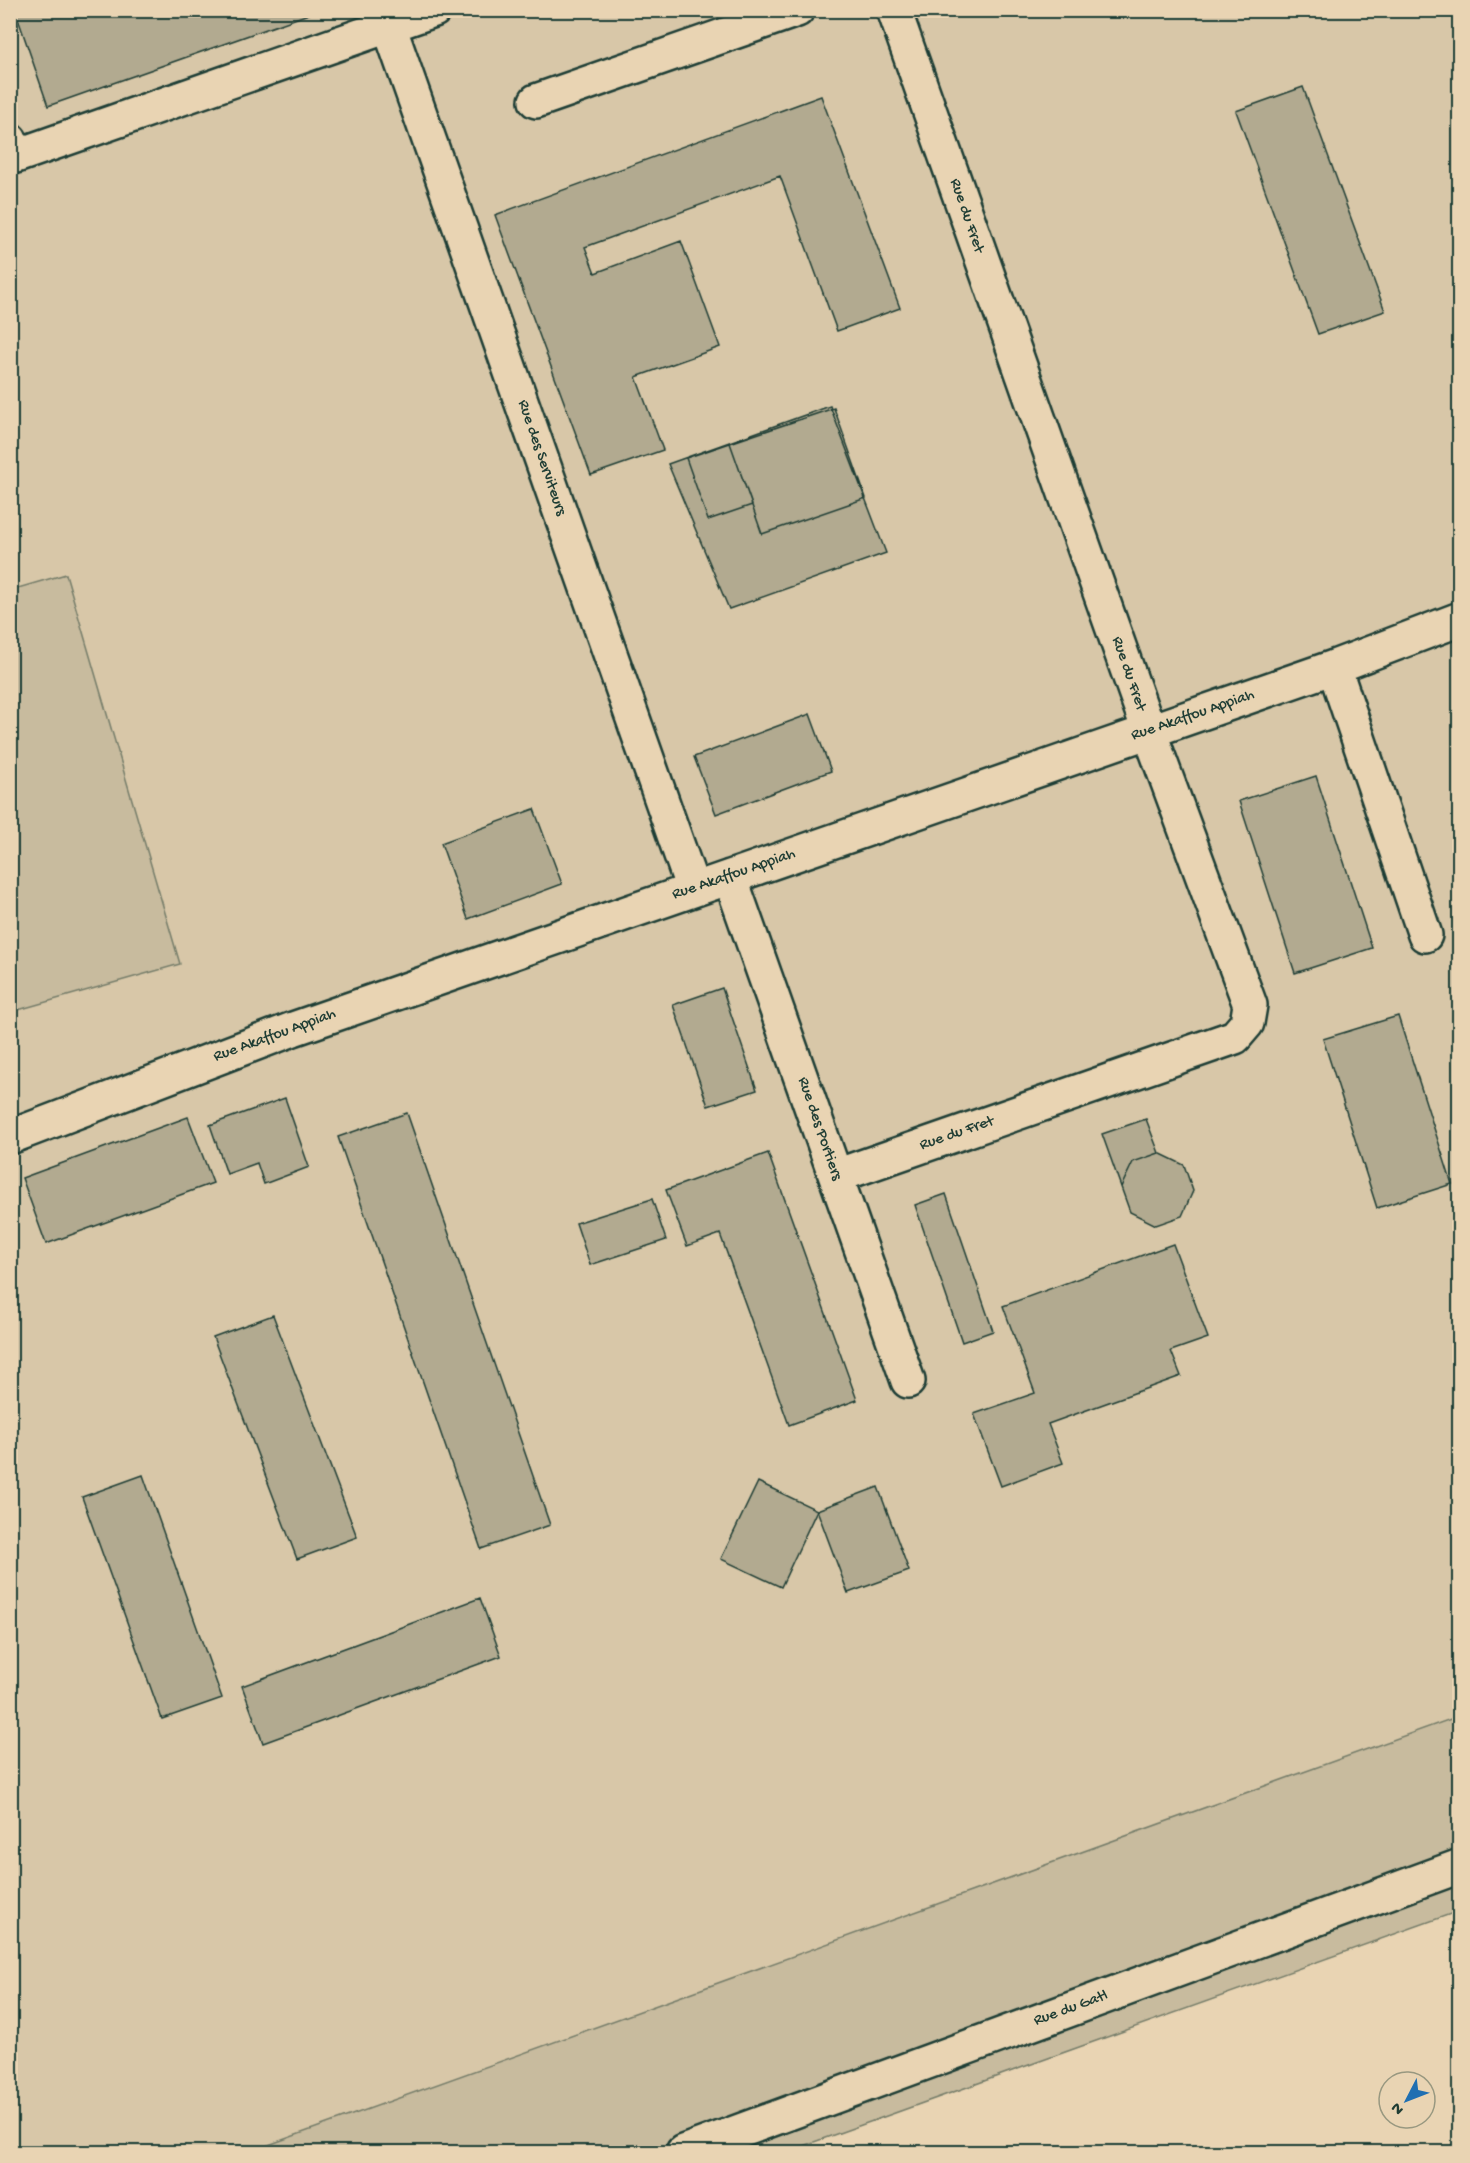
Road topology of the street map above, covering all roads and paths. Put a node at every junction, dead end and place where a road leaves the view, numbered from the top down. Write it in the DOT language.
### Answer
graph roads {
  1 [pos="434,10"];
  2 [pos="797,10"];
  3 [pos="894,10"];
  4 [pos="389,26"];
  5 [pos="536,101"];
  6 [pos="12,153"];
  7 [pos="1460,619"];
  8 [pos="1334,667"];
  9 [pos="1149,731"];
  10 [pos="730,877"];
  11 [pos="693,889"];
  12 [pos="1425,934"];
  13 [pos="10,1137"];
  14 [pos="836,1176"];
  15 [pos="908,1382"];
  16 [pos="1460,1866"];
  17 [pos="683,2152"];
  1 -- 4 [label="lane"];
  2 -- 5 [label="lane"];
  3 -- 9 [label="lane, Rue du Fret"];
  4 -- 6 [label="lane"];
  4 -- 11 [label="lane, Rue des Serviteurs"];
  7 -- 8 [label="lane, Rue Akaffou Appiah"];
  8 -- 9 [label="lane, Rue Akaffou Appiah"];
  8 -- 12 [label="lane"];
  9 -- 10 [label="lane, Rue Akaffou Appiah"];
  9 -- 14 [label="lane, Rue du Fret"];
  10 -- 11 [label="lane, Rue Akaffou Appiah"];
  10 -- 14 [label="lane, Rue des Portiers"];
  11 -- 13 [label="lane, Rue Akaffou Appiah"];
  14 -- 15 [label="lane, Rue des Portiers"];
  16 -- 17 [label="lane, Rue du Gatl"];
}
